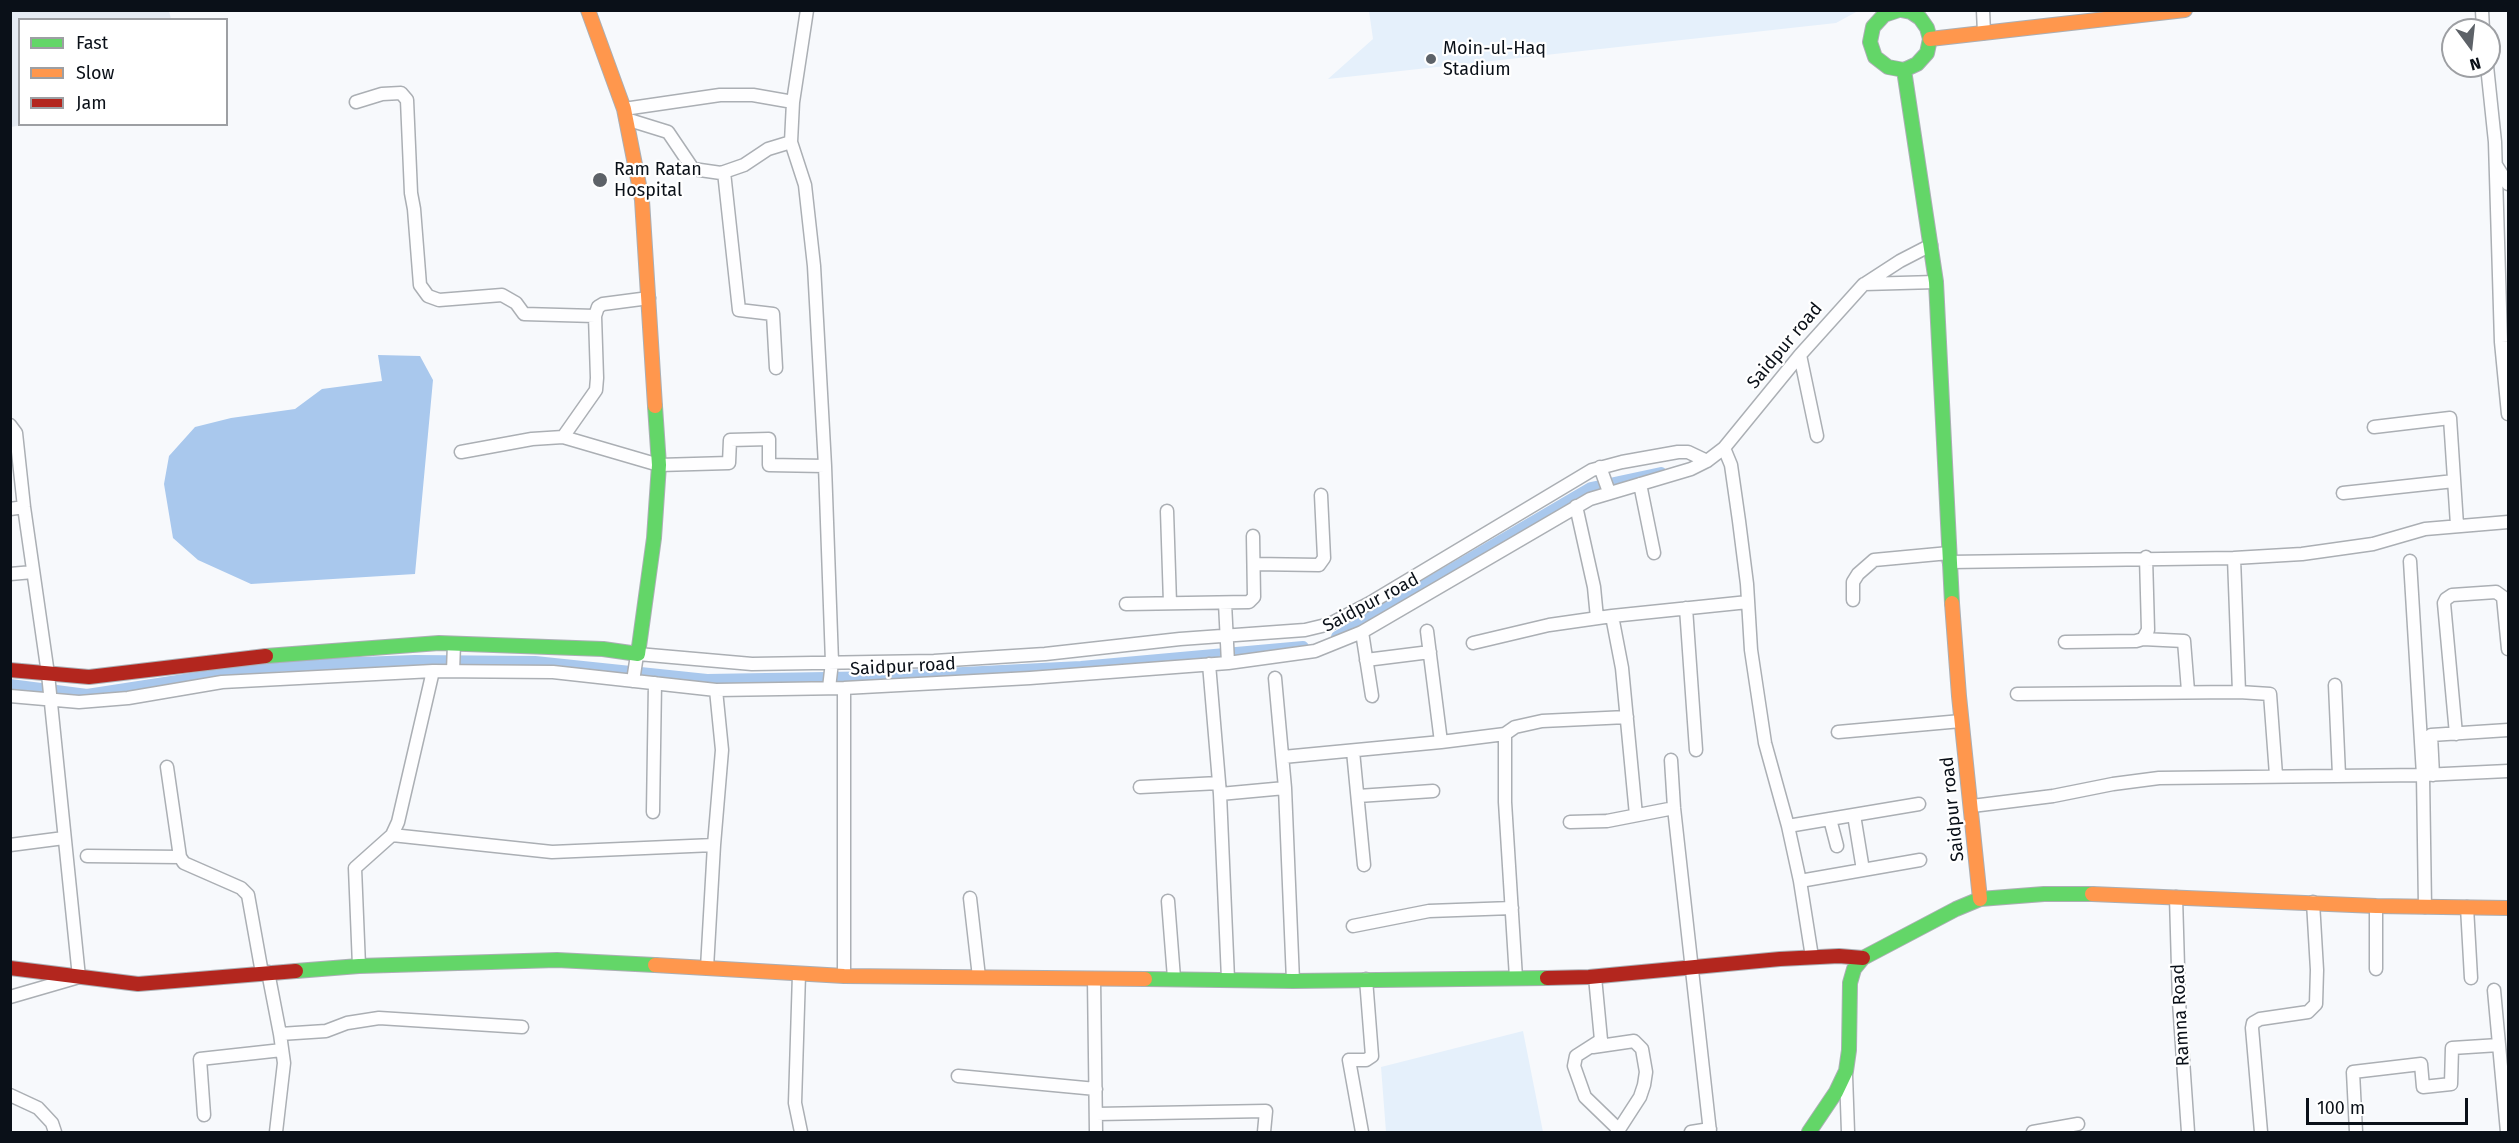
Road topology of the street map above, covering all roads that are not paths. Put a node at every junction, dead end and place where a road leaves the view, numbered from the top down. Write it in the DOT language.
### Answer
graph roads {
  1 [pos="588,10"];
  2 [pos="807,10"];
  3 [pos="1983,10"];
  4 [pos="2185,10"];
  5 [pos="1898,11"];
  6 [pos="1984,33"];
  7 [pos="1930,39"];
  8 [pos="1904,70"];
  9 [pos="2488,78"];
  10 [pos="356,102"];
  11 [pos="794,102"];
  12 [pos="625,114"];
  13 [pos="791,142"];
  14 [pos="2496,164"];
  15 [pos="724,172"];
  16 [pos="2508,184"];
  17 [pos="1931,245"];
  18 [pos="1936,282"];
  19 [pos="1863,285"];
  20 [pos="649,298"];
  21 [pos="595,316"];
  22 [pos="1800,355"];
  23 [pos="776,368"];
  24 [pos="2508,414"];
  25 [pos="10,425"];
  26 [pos="2373,427"];
  27 [pos="1817,436"];
  28 [pos="563,437"];
  29 [pos="1724,448"];
  30 [pos="461,452"];
  31 [pos="14,453"];
  32 [pos="1707,461"];
  33 [pos="659,465"];
  34 [pos="825,466"];
  35 [pos="1602,470"];
  36 [pos="2454,481"];
  37 [pos="1640,484"];
  38 [pos="1608,490"];
  39 [pos="2343,493"];
  40 [pos="1321,495"];
  41 [pos="1576,506"];
  42 [pos="24,507"];
  43 [pos="10,509"];
  44 [pos="1167,511"];
  45 [pos="2508,522"];
  46 [pos="2457,525"];
  47 [pos="1253,536"];
  48 [pos="1654,553"];
  49 [pos="2146,557"];
  50 [pos="1949,558"];
  51 [pos="2234,558"];
  52 [pos="2410,561"];
  53 [pos="1254,564"];
  54 [pos="33,572"];
  55 [pos="10,574"];
  56 [pos="1853,600"];
  57 [pos="1748,602"];
  58 [pos="1170,603"];
  59 [pos="1225,603"];
  60 [pos="1126,604"];
  61 [pos="1686,608"];
  62 [pos="1612,616"];
  63 [pos="1597,618"];
  64 [pos="1427,631"];
  65 [pos="1362,632"];
  66 [pos="1333,634"];
  67 [pos="2143,639"];
  68 [pos="1226,640"];
  69 [pos="2065,642"];
  70 [pos="1473,643"];
  71 [pos="453,646"];
  72 [pos="2508,649"];
  73 [pos="1430,652"];
  74 [pos="637,656"];
  75 [pos="1228,660"];
  76 [pos="1366,660"];
  77 [pos="832,664"];
  78 [pos="1209,664"];
  79 [pos="453,668"];
  80 [pos="10,670"];
  81 [pos="433,671"];
  82 [pos="634,677"];
  83 [pos="48,678"];
  84 [pos="1275,678"];
  85 [pos="655,683"];
  86 [pos="830,685"];
  87 [pos="2335,685"];
  88 [pos="844,688"];
  89 [pos="716,690"];
  90 [pos="2188,691"];
  91 [pos="2239,692"];
  92 [pos="2017,694"];
  93 [pos="10,696"];
  94 [pos="1372,696"];
  95 [pos="51,700"];
  96 [pos="1627,717"];
  97 [pos="1961,721"];
  98 [pos="2508,730"];
  99 [pos="1838,732"];
  100 [pos="1505,734"];
  101 [pos="2456,734"];
  102 [pos="1441,742"];
  103 [pos="1696,750"];
  104 [pos="1353,751"];
  105 [pos="1283,757"];
  106 [pos="1671,760"];
  107 [pos="166,767"];
  108 [pos="2508,771"];
  109 [pos="2276,775"];
  110 [pos="2339,775"];
  111 [pos="2428,775"];
  112 [pos="1140,787"];
  113 [pos="1219,788"];
  114 [pos="1285,788"];
  115 [pos="1433,791"];
  116 [pos="1359,796"];
  117 [pos="1919,804"];
  118 [pos="1972,806"];
  119 [pos="1674,808"];
  120 [pos="653,812"];
  121 [pos="1636,815"];
  122 [pos="1854,815"];
  123 [pos="1830,819"];
  124 [pos="1570,822"];
  125 [pos="1788,826"];
  126 [pos="392,835"];
  127 [pos="64,838"];
  128 [pos="10,845"];
  129 [pos="714,845"];
  130 [pos="1837,846"];
  131 [pos="87,856"];
  132 [pos="180,857"];
  133 [pos="1920,860"];
  134 [pos="1364,866"];
  135 [pos="1863,870"];
  136 [pos="1800,881"];
  137 [pos="2176,897"];
  138 [pos="969,898"];
  139 [pos="1980,899"];
  140 [pos="1168,901"];
  141 [pos="2313,902"];
  142 [pos="2376,906"];
  143 [pos="2425,907"];
  144 [pos="1512,908"];
  145 [pos="2467,908"];
  146 [pos="2508,908"];
  147 [pos="1353,926"];
  148 [pos="1812,957"];
  149 [pos="1863,958"];
  150 [pos="359,966"];
  151 [pos="10,968"];
  152 [pos="707,968"];
  153 [pos="1691,968"];
  154 [pos="2376,969"];
  155 [pos="265,973"];
  156 [pos="799,974"];
  157 [pos="844,976"];
  158 [pos="79,977"];
  159 [pos="979,977"];
  160 [pos="1595,977"];
  161 [pos="1174,978"];
  162 [pos="1516,978"];
  163 [pos="2471,978"];
  164 [pos="1094,979"];
  165 [pos="1228,979"];
  166 [pos="1366,980"];
  167 [pos="1293,981"];
  168 [pos="2494,990"];
  169 [pos="10,997"];
  170 [pos="522,1027"];
  171 [pos="280,1034"];
  172 [pos="2499,1045"];
  173 [pos="1591,1047"];
  174 [pos="282,1050"];
  175 [pos="1846,1071"];
  176 [pos="958,1076"];
  177 [pos="1096,1089"];
  178 [pos="10,1095"];
  179 [pos="1096,1114"];
  180 [pos="204,1115"];
  181 [pos="2078,1124"];
  182 [pos="1710,1131"];
  183 [pos="55,1132"];
  184 [pos="276,1132"];
  185 [pos="801,1132"];
  186 [pos="1096,1132"];
  187 [pos="1264,1132"];
  188 [pos="1362,1132"];
  189 [pos="1619,1132"];
  190 [pos="1691,1132"];
  191 [pos="1809,1132"];
  192 [pos="1848,1132"];
  193 [pos="2033,1132"];
  194 [pos="2188,1132"];
  195 [pos="2261,1132"];
  196 [pos="2356,1132"];
  197 [pos="2507,1132"];
  1 -- 12 [label="main road"];
  2 -- 11 [label="street"];
  3 -- 6 [label="street"];
  4 -- 6 [label="main road"];
  5 -- 7 [label="main road"];
  5 -- 8 [label="main road"];
  6 -- 7 [label="main road"];
  7 -- 8 [label="main road"];
  8 -- 17 [label="main road, Saidpur road"];
  9 -- 14 [label="street"];
  10 -- 21 [label="street"];
  11 -- 12 [label="street"];
  11 -- 13 [label="street"];
  12 -- 15 [label="street"];
  12 -- 20 [label="main road"];
  13 -- 15 [label="street"];
  13 -- 34 [label="street"];
  14 -- 16 [label="street"];
  14 -- 24 [label="street"];
  15 -- 23 [label="street"];
  17 -- 18 [label="main road, Saidpur road"];
  17 -- 19 [label="street, Saidpur road"];
  18 -- 19 [label="street"];
  18 -- 50 [label="main road, Saidpur road"];
  19 -- 22 [label="street, Saidpur road"];
  20 -- 21 [label="street"];
  20 -- 33 [label="main road"];
  21 -- 28 [label="street"];
  22 -- 27 [label="street"];
  22 -- 29 [label="street, Saidpur road"];
  25 -- 31 [label="street"];
  26 -- 36 [label="street"];
  28 -- 30 [label="street"];
  28 -- 33 [label="street"];
  29 -- 32 [label="street, Saidpur road"];
  29 -- 57 [label="street"];
  31 -- 42 [label="street"];
  32 -- 35 [label="street"];
  32 -- 37 [label="street, Saidpur road"];
  33 -- 34 [label="street"];
  33 -- 74 [label="main road"];
  34 -- 77 [label="street"];
  35 -- 38 [label="street"];
  35 -- 66 [label="street"];
  36 -- 39 [label="street"];
  36 -- 46 [label="street"];
  37 -- 38 [label="street, Saidpur road"];
  37 -- 48 [label="street"];
  38 -- 41 [label="street, Saidpur road"];
  40 -- 53 [label="street"];
  41 -- 63 [label="street"];
  41 -- 65 [label="street, Saidpur road"];
  42 -- 43 [label="street"];
  42 -- 54 [label="street"];
  44 -- 58 [label="street"];
  45 -- 46 [label="street"];
  46 -- 51 [label="street"];
  47 -- 53 [label="street"];
  49 -- 50 [label="street"];
  49 -- 51 [label="street"];
  49 -- 67 [label="street"];
  50 -- 56 [label="street"];
  50 -- 97 [label="main road, Saidpur road"];
  51 -- 91 [label="street"];
  52 -- 111 [label="street"];
  53 -- 59 [label="street"];
  54 -- 55 [label="street"];
  54 -- 83 [label="street"];
  57 -- 61 [label="street"];
  57 -- 125 [label="street"];
  58 -- 59 [label="street"];
  58 -- 60 [label="street"];
  59 -- 68 [label="street"];
  61 -- 62 [label="street"];
  61 -- 103 [label="street"];
  62 -- 63 [label="street"];
  62 -- 96 [label="street"];
  63 -- 70 [label="street"];
  64 -- 73 [label="street"];
  65 -- 66 [label="street, Saidpur road"];
  65 -- 76 [label="street"];
  66 -- 68 [label="street"];
  66 -- 75 [label="street, Saidpur road"];
  67 -- 69 [label="street"];
  67 -- 90 [label="street"];
  68 -- 75 [label="street"];
  68 -- 77 [label="street"];
  71 -- 74 [label="main road"];
  71 -- 79 [label="street"];
  71 -- 83 [label="main road"];
  72 -- 101 [label="street"];
  73 -- 76 [label="street"];
  73 -- 102 [label="street"];
  74 -- 77 [label="street"];
  74 -- 82 [label="street"];
  75 -- 78 [label="street, Saidpur road"];
  76 -- 94 [label="street"];
  77 -- 86 [label="street"];
  78 -- 88 [label="street, Saidpur road"];
  78 -- 113 [label="street"];
  79 -- 81 [label="street, Saidpur road"];
  79 -- 82 [label="street, Saidpur road"];
  80 -- 83 [label="main road"];
  81 -- 95 [label="street, Saidpur road"];
  81 -- 126 [label="street"];
  82 -- 85 [label="street, Saidpur road"];
  83 -- 95 [label="street"];
  84 -- 105 [label="street"];
  85 -- 89 [label="street, Saidpur road"];
  85 -- 120 [label="street"];
  86 -- 88 [label="street, Saidpur road"];
  86 -- 89 [label="street, Saidpur road"];
  87 -- 110 [label="street"];
  88 -- 157 [label="street"];
  89 -- 129 [label="street"];
  90 -- 91 [label="street"];
  90 -- 92 [label="street"];
  91 -- 109 [label="street"];
  93 -- 95 [label="street, Saidpur road"];
  95 -- 127 [label="street"];
  96 -- 100 [label="street"];
  96 -- 121 [label="street"];
  97 -- 99 [label="street"];
  97 -- 118 [label="main road, Saidpur road"];
  98 -- 101 [label="street"];
  100 -- 102 [label="street"];
  100 -- 144 [label="street"];
  101 -- 111 [label="street"];
  102 -- 104 [label="street"];
  104 -- 105 [label="street"];
  104 -- 116 [label="street"];
  105 -- 114 [label="street"];
  106 -- 119 [label="street"];
  107 -- 132 [label="street"];
  108 -- 111 [label="street"];
  109 -- 110 [label="street"];
  109 -- 118 [label="street"];
  110 -- 111 [label="street"];
  111 -- 143 [label="street"];
  112 -- 113 [label="street"];
  113 -- 114 [label="street"];
  113 -- 165 [label="street"];
  114 -- 167 [label="street"];
  115 -- 116 [label="street"];
  116 -- 134 [label="street"];
  117 -- 122 [label="street"];
  118 -- 139 [label="main road, Saidpur road"];
  119 -- 121 [label="street"];
  119 -- 153 [label="street"];
  121 -- 124 [label="street"];
  122 -- 123 [label="street"];
  122 -- 135 [label="street"];
  123 -- 125 [label="street"];
  123 -- 130 [label="street"];
  125 -- 136 [label="street"];
  126 -- 129 [label="street"];
  126 -- 150 [label="street"];
  127 -- 128 [label="street"];
  127 -- 158 [label="street"];
  129 -- 152 [label="street"];
  131 -- 132 [label="street"];
  132 -- 155 [label="street"];
  133 -- 135 [label="street"];
  135 -- 136 [label="street"];
  136 -- 148 [label="street"];
  137 -- 139 [label="main road"];
  137 -- 141 [label="main road"];
  137 -- 194 [label="street, Ramna Road"];
  138 -- 159 [label="street"];
  139 -- 149 [label="main road"];
  140 -- 161 [label="street"];
  141 -- 142 [label="main road"];
  141 -- 195 [label="street"];
  142 -- 143 [label="main road"];
  142 -- 154 [label="street"];
  143 -- 145 [label="main road"];
  144 -- 147 [label="street"];
  144 -- 162 [label="street"];
  145 -- 146 [label="main road"];
  145 -- 163 [label="street"];
  148 -- 149 [label="main road"];
  148 -- 153 [label="main road"];
  149 -- 175 [label="main road"];
  150 -- 152 [label="main road"];
  150 -- 155 [label="main road"];
  151 -- 158 [label="main road"];
  152 -- 156 [label="main road"];
  153 -- 160 [label="main road"];
  153 -- 182 [label="street"];
  155 -- 158 [label="main road"];
  155 -- 171 [label="street"];
  156 -- 157 [label="main road"];
  156 -- 185 [label="street"];
  157 -- 159 [label="main road"];
  158 -- 169 [label="street"];
  159 -- 164 [label="main road"];
  160 -- 162 [label="main road"];
  160 -- 173 [label="street"];
  161 -- 164 [label="main road"];
  161 -- 165 [label="main road"];
  162 -- 166 [label="main road"];
  164 -- 177 [label="street"];
  165 -- 167 [label="main road"];
  166 -- 167 [label="main road"];
  166 -- 188 [label="street"];
  168 -- 172 [label="street"];
  170 -- 171 [label="street"];
  171 -- 174 [label="street"];
  172 -- 196 [label="street"];
  172 -- 197 [label="street"];
  173 -- 189 [label="street"];
  173 -- 189 [label="street"];
  174 -- 180 [label="street"];
  174 -- 184 [label="street"];
  175 -- 191 [label="main road"];
  175 -- 192 [label="street"];
  176 -- 177 [label="street"];
  177 -- 179 [label="street"];
  178 -- 183 [label="street"];
  179 -- 186 [label="street"];
  179 -- 187 [label="street"];
  181 -- 193 [label="street"];
  182 -- 190 [label="street"];
}
